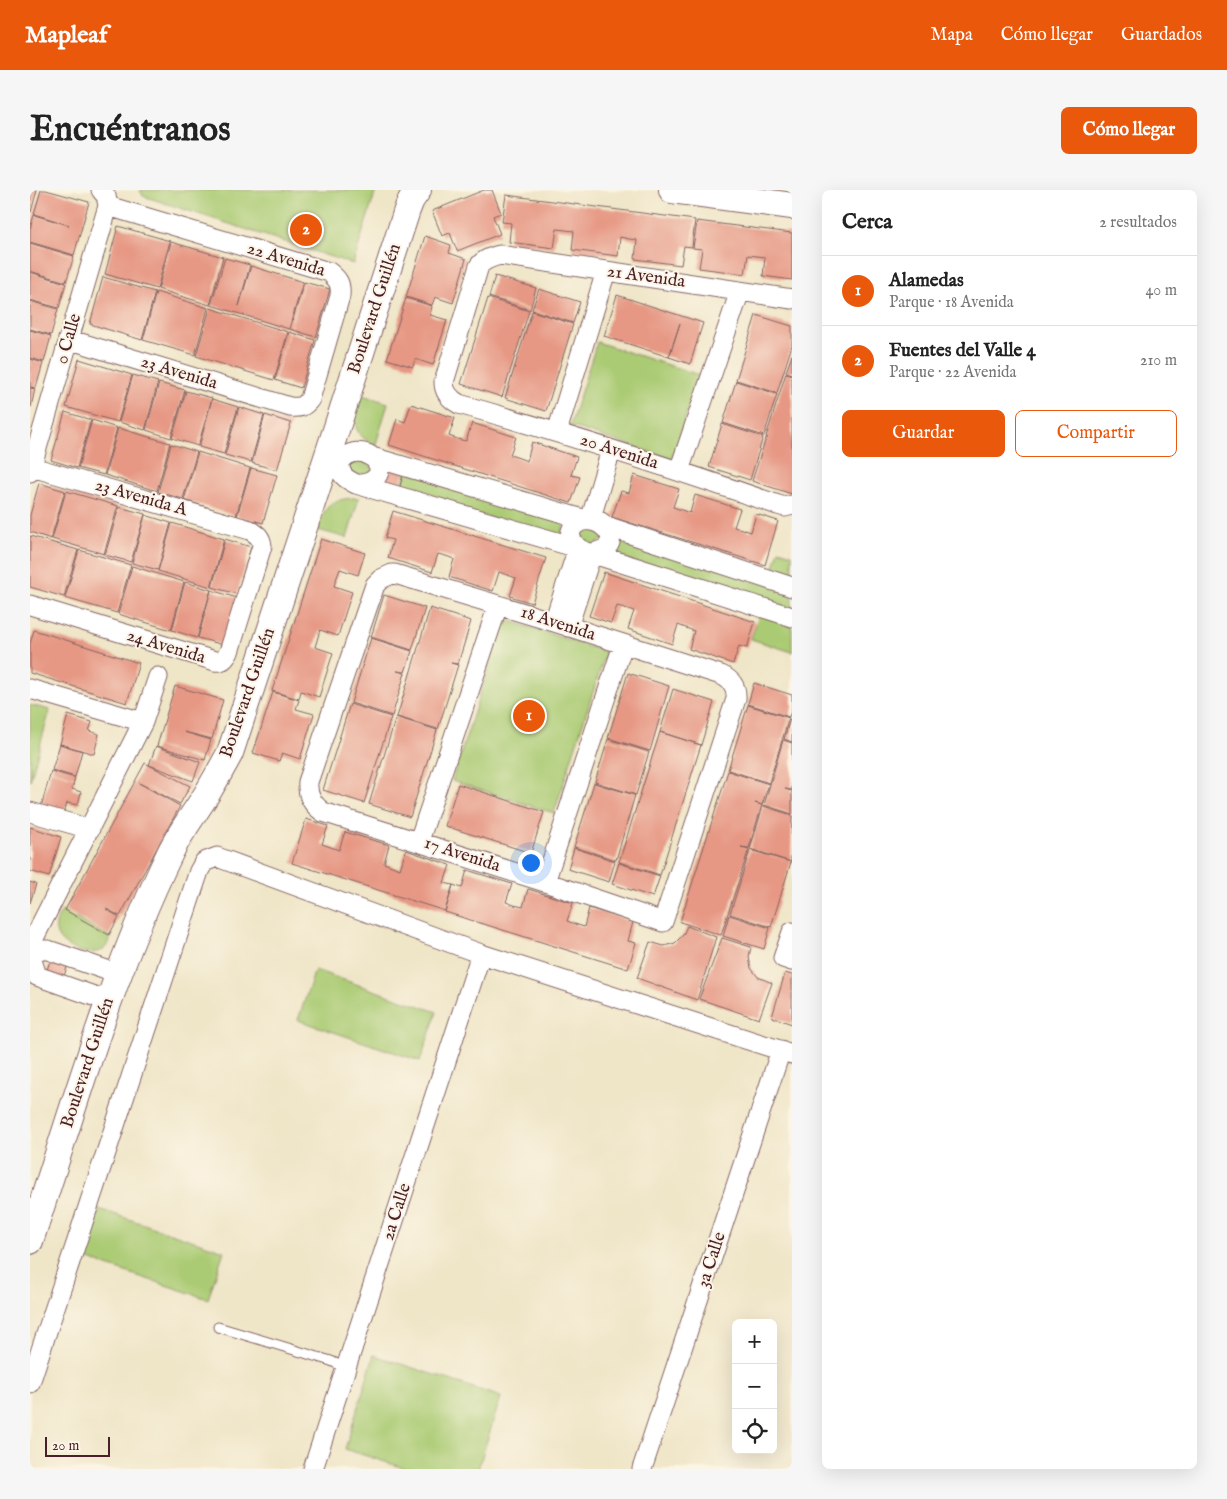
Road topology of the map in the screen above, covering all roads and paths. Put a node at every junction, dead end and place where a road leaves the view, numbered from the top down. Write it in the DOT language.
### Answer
graph roads {
  1 [pos="418,190"];
  2 [pos="672,190"];
  3 [pos="105,198"];
  4 [pos="792,206"];
  5 [pos="606,271"];
  6 [pos="740,291"];
  7 [pos="792,299"];
  8 [pos="68,339"];
  9 [pos="458,404"];
  10 [pos="290,407"];
  11 [pos="337,427"];
  12 [pos="557,432"];
  13 [pos="617,451"];
  14 [pos="366,455"];
  15 [pos="31,469"];
  16 [pos="679,471"];
  17 [pos="357,483"];
  18 [pos="315,494"];
  19 [pos="785,505"];
  20 [pos="595,523"];
  21 [pos="250,530"];
  22 [pos="585,551"];
  23 [pos="792,587"];
  24 [pos="30,605"];
  25 [pos="498,605"];
  26 [pos="792,617"];
  27 [pos="561,624"];
  28 [pos="622,644"];
  29 [pos="158,676"];
  30 [pos="30,689"];
  31 [pos="143,722"];
  32 [pos="308,782"];
  33 [pos="30,812"];
  34 [pos="90,829"];
  35 [pos="419,842"];
  36 [pos="545,882"];
  37 [pos="662,922"];
  38 [pos="792,932"];
  39 [pos="30,947"];
  40 [pos="30,954"];
  41 [pos="481,954"];
  42 [pos="788,959"];
  43 [pos="118,974"];
  44 [pos="108,1001"];
  45 [pos="787,1052"];
  46 [pos="30,1241"];
  47 [pos="218,1327"];
  48 [pos="346,1368"];
  49 [pos="30,1383"];
  50 [pos="313,1469"];
  51 [pos="642,1469"];
  1 -- 11 [label="main road, Boulevard Guillén"];
  2 -- 4 [label="main road"];
  3 -- 8 [label="street, 0 Calle"];
  3 -- 10 [label="street, 22 Avenida"];
  5 -- 6 [label="street, 21 Avenida"];
  5 -- 9 [label="street, 21 Avenida"];
  5 -- 12 [label="street"];
  6 -- 7 [label="street, 21 Avenida"];
  6 -- 16 [label="street"];
  8 -- 10 [label="street, 23 Avenida"];
  8 -- 15 [label="street, 0 Calle"];
  9 -- 12 [label="street, 20 Avenida"];
  11 -- 14 [label="street"];
  11 -- 18 [label="main road, Boulevard Guillén"];
  12 -- 13 [label="street, 20 Avenida"];
  13 -- 16 [label="street, 20 Avenida"];
  13 -- 20 [label="street"];
  14 -- 17 [label="street"];
  14 -- 17 [label="street"];
  14 -- 20 [label="street"];
  15 -- 21 [label="street, 23 Avenida A"];
  16 -- 19 [label="street, 20 Avenida"];
  17 -- 18 [label="street"];
  17 -- 22 [label="street"];
  18 -- 43 [label="main road, Boulevard Guillén"];
  20 -- 22 [label="street"];
  20 -- 22 [label="street"];
  20 -- 23 [label="street"];
  21 -- 24 [label="street, 24 Avenida"];
  22 -- 26 [label="street"];
  22 -- 27 [label="street"];
  25 -- 27 [label="street, 18 Avenida"];
  25 -- 32 [label="street, 18 Avenida"];
  25 -- 35 [label="street"];
  27 -- 28 [label="street, 18 Avenida"];
  28 -- 36 [label="street"];
  28 -- 37 [label="street, 18 Avenida"];
  29 -- 31 [label="street"];
  30 -- 31 [label="street"];
  31 -- 34 [label="street"];
  32 -- 35 [label="street, 17 Avenida"];
  33 -- 34 [label="street"];
  34 -- 39 [label="street"];
  35 -- 36 [label="street, 17 Avenida"];
  36 -- 37 [label="street, 17 Avenida"];
  38 -- 42 [label="street"];
  39 -- 43 [label="street"];
  40 -- 44 [label="street"];
  41 -- 45 [label="street"];
  41 -- 48 [label="street, 2a Calle"];
  41 -- 49 [label="street"];
  43 -- 44 [label="main road, Boulevard Guillén"];
  44 -- 46 [label="main road, Boulevard Guillén"];
  45 -- 51 [label="street, 3a Calle"];
  47 -- 48 [label="lane"];
  48 -- 50 [label="street, 2a Calle"];
}
